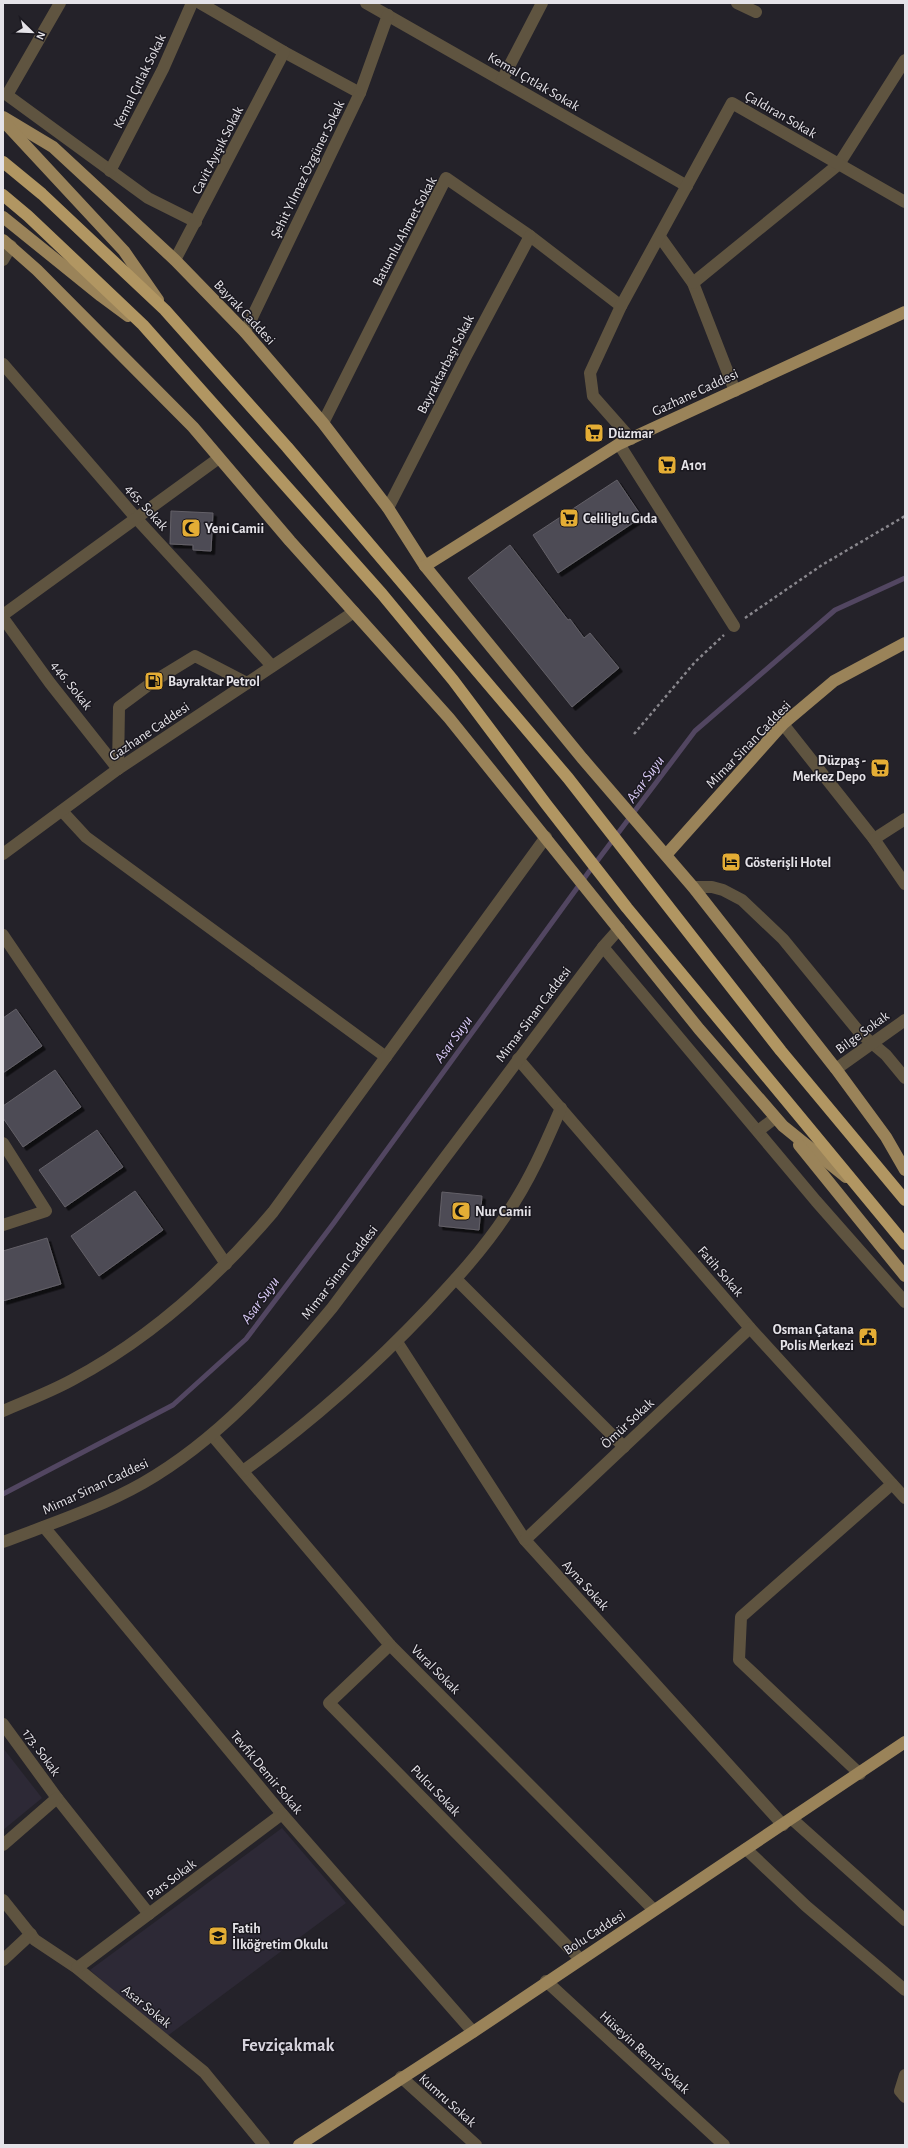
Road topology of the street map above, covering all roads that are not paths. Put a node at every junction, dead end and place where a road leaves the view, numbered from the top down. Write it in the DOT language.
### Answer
graph roads {
  1 [pos="60,3"];
  2 [pos="192,3"];
  3 [pos="200,3"];
  4 [pos="366,3"];
  5 [pos="542,3"];
  6 [pos="738,3"];
  7 [pos="756,12"];
  8 [pos="388,15"];
  9 [pos="284,52"];
  10 [pos="905,60"];
  11 [pos="502,80"];
  12 [pos="360,93"];
  13 [pos="3,119"];
  14 [pos="3,162"];
  15 [pos="838,164"];
  16 [pos="110,171"];
  17 [pos="687,186"];
  18 [pos="3,195"];
  19 [pos="905,202"];
  20 [pos="3,217"];
  21 [pos="196,222"];
  22 [pos="530,236"];
  23 [pos="660,237"];
  24 [pos="7,243"];
  25 [pos="3,260"];
  26 [pos="175,260"];
  27 [pos="693,283"];
  28 [pos="621,306"];
  29 [pos="166,310"];
  30 [pos="905,312"];
  31 [pos="147,330"];
  32 [pos="245,332"];
  33 [pos="3,364"];
  34 [pos="736,390"];
  35 [pos="323,423"];
  36 [pos="631,439"];
  37 [pos="619,444"];
  38 [pos="219,458"];
  39 [pos="388,508"];
  40 [pos="136,518"];
  41 [pos="425,566"];
  42 [pos="354,612"];
  43 [pos="3,616"];
  44 [pos="734,626"];
  45 [pos="905,643"];
  46 [pos="272,666"];
  47 [pos="247,683"];
  48 [pos="783,724"];
  49 [pos="118,769"];
  50 [pos="62,811"];
  51 [pos="905,819"];
  52 [pos="546,837"];
  53 [pos="874,840"];
  54 [pos="3,854"];
  55 [pos="666,855"];
  56 [pos="905,884"];
  57 [pos="693,887"];
  58 [pos="619,930"];
  59 [pos="3,935"];
  60 [pos="603,947"];
  61 [pos="905,1020"];
  62 [pos="872,1042"];
  63 [pos="386,1057"];
  64 [pos="518,1059"];
  65 [pos="836,1070"];
  66 [pos="905,1078"];
  67 [pos="561,1108"];
  68 [pos="779,1122"];
  69 [pos="758,1131"];
  70 [pos="3,1143"];
  71 [pos="905,1170"];
  72 [pos="853,1182"];
  73 [pos="905,1200"];
  74 [pos="3,1225"];
  75 [pos="905,1244"];
  76 [pos="226,1264"];
  77 [pos="905,1276"];
  78 [pos="456,1279"];
  79 [pos="905,1302"];
  80 [pos="750,1328"];
  81 [pos="397,1342"];
  82 [pos="3,1411"];
  83 [pos="212,1435"];
  84 [pos="624,1447"];
  85 [pos="243,1471"];
  86 [pos="892,1484"];
  87 [pos="905,1498"];
  88 [pos="44,1527"];
  89 [pos="525,1540"];
  90 [pos="3,1542"];
  91 [pos="390,1645"];
  92 [pos="3,1724"];
  93 [pos="905,1742"];
  94 [pos="860,1774"];
  95 [pos="57,1798"];
  96 [pos="282,1814"];
  97 [pos="787,1822"];
  98 [pos="3,1845"];
  99 [pos="746,1850"];
  100 [pos="3,1900"];
  101 [pos="654,1910"];
  102 [pos="149,1914"];
  103 [pos="905,1920"];
  104 [pos="31,1934"];
  105 [pos="580,1959"];
  106 [pos="3,1960"];
  107 [pos="77,1968"];
  108 [pos="546,1982"];
  109 [pos="905,1990"];
  110 [pos="473,2032"];
  111 [pos="905,2075"];
  112 [pos="401,2077"];
  113 [pos="905,2097"];
  114 [pos="264,2145"];
  115 [pos="299,2145"];
  116 [pos="476,2145"];
  117 [pos="724,2145"];
  1 -- 16 [label="street"];
  2 -- 16 [label="street, Kemal Çıtlak Sokak"];
  3 -- 9 [label="street"];
  4 -- 8 [label="street, Kemal Çıtlak Sokak"];
  5 -- 11 [label="street"];
  6 -- 7 [label="street"];
  8 -- 11 [label="street, Kemal Çıtlak Sokak"];
  8 -- 12 [label="street, Şehit Yılmaz Özgüner Sokak"];
  9 -- 12 [label="street"];
  9 -- 21 [label="street, Cavit Ayışık Sokak"];
  10 -- 15 [label="street"];
  11 -- 17 [label="street, Kemal Çıtlak Sokak"];
  12 -- 32 [label="street, Şehit Yılmaz Özgüner Sokak"];
  13 -- 26 [label="main road, Bayrak Caddesi"];
  13 -- 29 [label="main road"];
  14 -- 29 [label="highway"];
  15 -- 17 [label="street, Çaldıran Sokak"];
  15 -- 19 [label="street, Çaldıran Sokak"];
  15 -- 27 [label="street"];
  16 -- 21 [label="street"];
  17 -- 23 [label="street, Çaldıran Sokak"];
  18 -- 31 [label="highway"];
  20 -- 31 [label="main road"];
  21 -- 26 [label="street, Cavit Ayışık Sokak"];
  22 -- 28 [label="street, Batumlu Ahmet Sokak"];
  22 -- 35 [label="street, Batumlu Ahmet Sokak"];
  22 -- 39 [label="street, Bayraktarbaşı Sokak"];
  23 -- 27 [label="street"];
  23 -- 28 [label="street, Çaldıran Sokak"];
  24 -- 25 [label="street"];
  24 -- 38 [label="main road"];
  26 -- 32 [label="main road, Bayrak Caddesi"];
  27 -- 34 [label="street"];
  28 -- 36 [label="street, Çaldıran Sokak"];
  29 -- 73 [label="highway"];
  30 -- 34 [label="main road, Gazhane Caddesi"];
  31 -- 72 [label="highway"];
  32 -- 35 [label="main road, Bayrak Caddesi"];
  33 -- 40 [label="street, 465. Sokak"];
  34 -- 36 [label="main road, Gazhane Caddesi"];
  35 -- 39 [label="main road, Bayrak Caddesi"];
  36 -- 37 [label="main road, Gazhane Caddesi"];
  37 -- 41 [label="main road, Gazhane Caddesi"];
  37 -- 44 [label="street"];
  38 -- 40 [label="street, 446. Sokak"];
  38 -- 42 [label="main road"];
  39 -- 41 [label="main road, Bayrak Caddesi"];
  40 -- 43 [label="street, 446. Sokak"];
  40 -- 46 [label="street, 465. Sokak"];
  41 -- 55 [label="main road, Bayrak Caddesi"];
  42 -- 46 [label="street, Gazhane Caddesi"];
  42 -- 52 [label="main road"];
  43 -- 49 [label="street, 446. Sokak"];
  45 -- 48 [label="main road, Mimar Sinan Caddesi"];
  46 -- 47 [label="street, Gazhane Caddesi"];
  47 -- 49 [label="street, Gazhane Caddesi"];
  47 -- 49 [label="street"];
  48 -- 53 [label="street"];
  48 -- 55 [label="main road, Mimar Sinan Caddesi"];
  49 -- 50 [label="street, Gazhane Caddesi"];
  50 -- 54 [label="street, Gazhane Caddesi"];
  50 -- 63 [label="street"];
  51 -- 53 [label="street"];
  52 -- 58 [label="main road"];
  52 -- 63 [label="street"];
  53 -- 56 [label="street"];
  55 -- 57 [label="main road, Bayrak Caddesi"];
  57 -- 62 [label="street"];
  57 -- 65 [label="main road, Bayrak Caddesi"];
  58 -- 60 [label="street, Mimar Sinan Caddesi"];
  58 -- 68 [label="main road"];
  59 -- 76 [label="street"];
  60 -- 64 [label="street, Mimar Sinan Caddesi"];
  60 -- 69 [label="street"];
  61 -- 62 [label="street, Bilge Sokak"];
  62 -- 65 [label="street, Bilge Sokak"];
  62 -- 66 [label="street"];
  63 -- 76 [label="street"];
  64 -- 67 [label="street, Fatih Sokak"];
  64 -- 83 [label="street, Mimar Sinan Caddesi"];
  65 -- 71 [label="main road, Bayrak Caddesi"];
  67 -- 78 [label="street"];
  67 -- 80 [label="street, Fatih Sokak"];
  68 -- 69 [label="street"];
  68 -- 72 [label="main road"];
  68 -- 77 [label="main road"];
  69 -- 79 [label="street"];
  70 -- 74 [label="street"];
  72 -- 75 [label="highway"];
  76 -- 82 [label="street"];
  78 -- 81 [label="street"];
  78 -- 84 [label="street"];
  80 -- 84 [label="street, Ömür Sokak"];
  80 -- 86 [label="street, Fatih Sokak"];
  81 -- 85 [label="street"];
  81 -- 89 [label="street, Ayna Sokak"];
  83 -- 85 [label="street, Vural Sokak"];
  83 -- 88 [label="street, Mimar Sinan Caddesi"];
  84 -- 89 [label="street, Ömür Sokak"];
  85 -- 91 [label="street, Vural Sokak"];
  86 -- 87 [label="street, Fatih Sokak"];
  86 -- 94 [label="street"];
  88 -- 90 [label="street, Mimar Sinan Caddesi"];
  88 -- 96 [label="street, Tevfik Demir Sokak"];
  89 -- 97 [label="street, Ayna Sokak"];
  91 -- 101 [label="street, Vural Sokak"];
  91 -- 105 [label="street, Pulcu Sokak"];
  92 -- 95 [label="street, 173. Sokak"];
  93 -- 94 [label="main road, Bolu Caddesi"];
  94 -- 97 [label="main road, Bolu Caddesi"];
  95 -- 98 [label="street"];
  95 -- 102 [label="street, 173. Sokak"];
  96 -- 102 [label="street, Pars Sokak"];
  96 -- 110 [label="street, Tevfik Demir Sokak"];
  97 -- 99 [label="main road, Bolu Caddesi"];
  97 -- 103 [label="street, Ayna Sokak"];
  99 -- 101 [label="main road, Bolu Caddesi"];
  99 -- 109 [label="street"];
  100 -- 104 [label="street, Asar Sokak"];
  101 -- 105 [label="main road, Bolu Caddesi"];
  102 -- 107 [label="street, Pars Sokak"];
  104 -- 106 [label="street"];
  104 -- 107 [label="street, Asar Sokak"];
  105 -- 108 [label="main road, Bolu Caddesi"];
  107 -- 114 [label="street, Asar Sokak"];
  108 -- 110 [label="main road, Bolu Caddesi"];
  108 -- 117 [label="street, Hüseyin Remzi Sokak"];
  110 -- 112 [label="main road, Bolu Caddesi"];
  111 -- 113 [label="street"];
  112 -- 115 [label="main road, Bolu Caddesi"];
  112 -- 116 [label="street, Kumru Sokak"];
}
